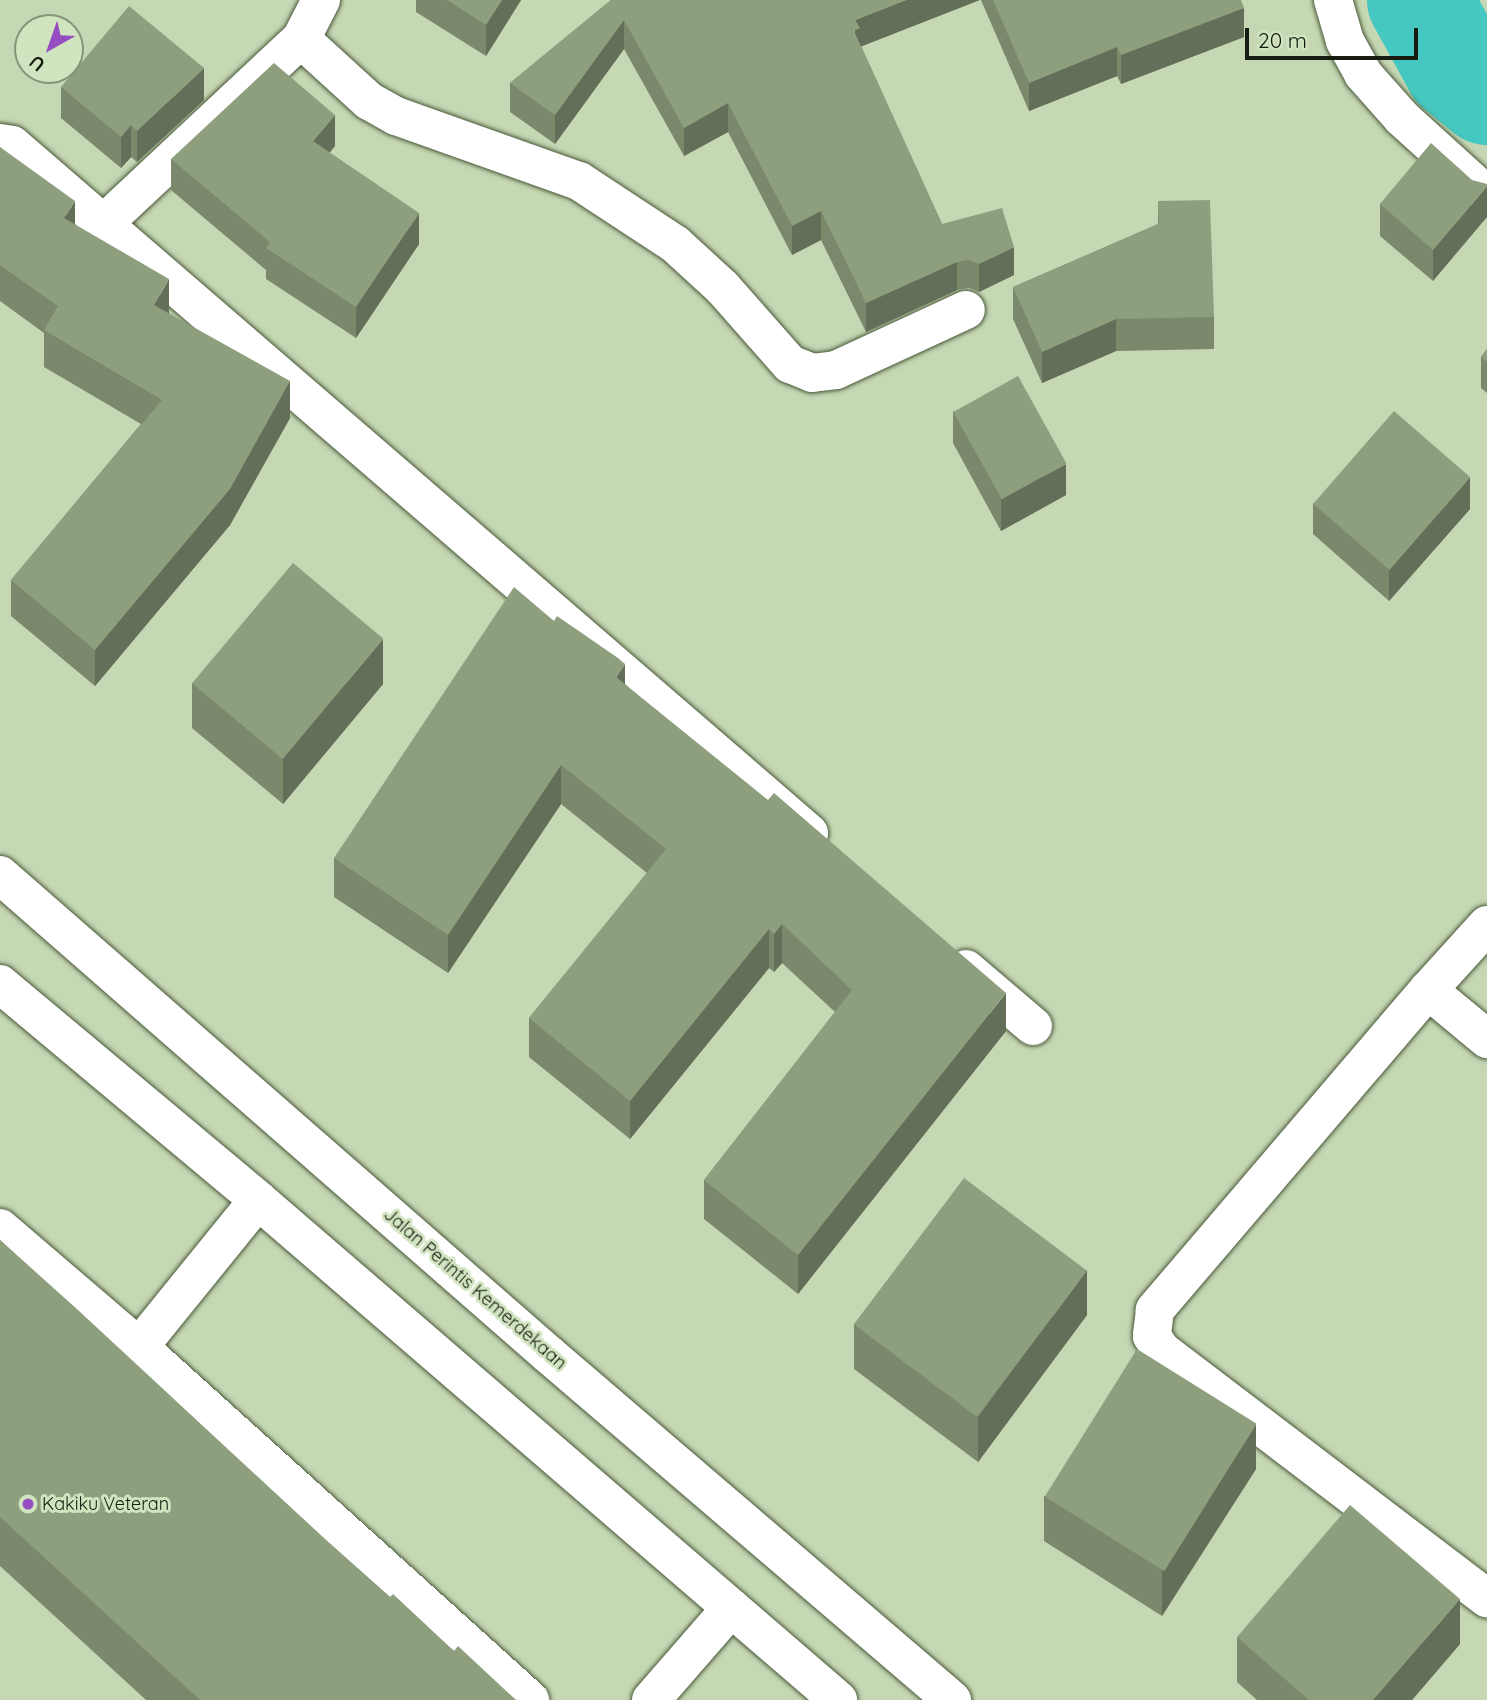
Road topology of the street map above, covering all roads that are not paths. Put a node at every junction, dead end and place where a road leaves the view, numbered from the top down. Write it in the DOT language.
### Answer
graph roads {
  1 [pos="321,0"];
  2 [pos="1333,0"];
  3 [pos="301,39"];
  4 [pos="0,143"];
  5 [pos="1487,194"];
  6 [pos="102,225"];
  7 [pos="966,310"];
  8 [pos="832,853"];
  9 [pos="0,874"];
  10 [pos="1487,925"];
  11 [pos="937,944"];
  12 [pos="0,984"];
  13 [pos="1428,990"];
  14 [pos="1033,1026"];
  15 [pos="1487,1039"];
  16 [pos="258,1200"];
  17 [pos="0,1228"];
  18 [pos="139,1347"];
  19 [pos="1485,1593"];
  20 [pos="731,1608"];
  21 [pos="530,1700"];
  22 [pos="651,1700"];
  23 [pos="838,1700"];
  24 [pos="952,1700"];
  1 -- 3 [label="main road"];
  2 -- 5 [label="main road"];
  3 -- 6 [label="main road"];
  3 -- 7 [label="main road"];
  4 -- 6 [label="main road"];
  6 -- 8 [label="main road"];
  9 -- 24 [label="main road, Jalan Perintis Kemerdekaan"];
  10 -- 13 [label="main road"];
  11 -- 14 [label="main road"];
  12 -- 16 [label="main road"];
  13 -- 15 [label="main road"];
  13 -- 19 [label="main road"];
  16 -- 18 [label="main road"];
  16 -- 20 [label="main road"];
  17 -- 18 [label="main road"];
  18 -- 21 [label="main road"];
  20 -- 22 [label="main road"];
  20 -- 23 [label="main road"];
}
